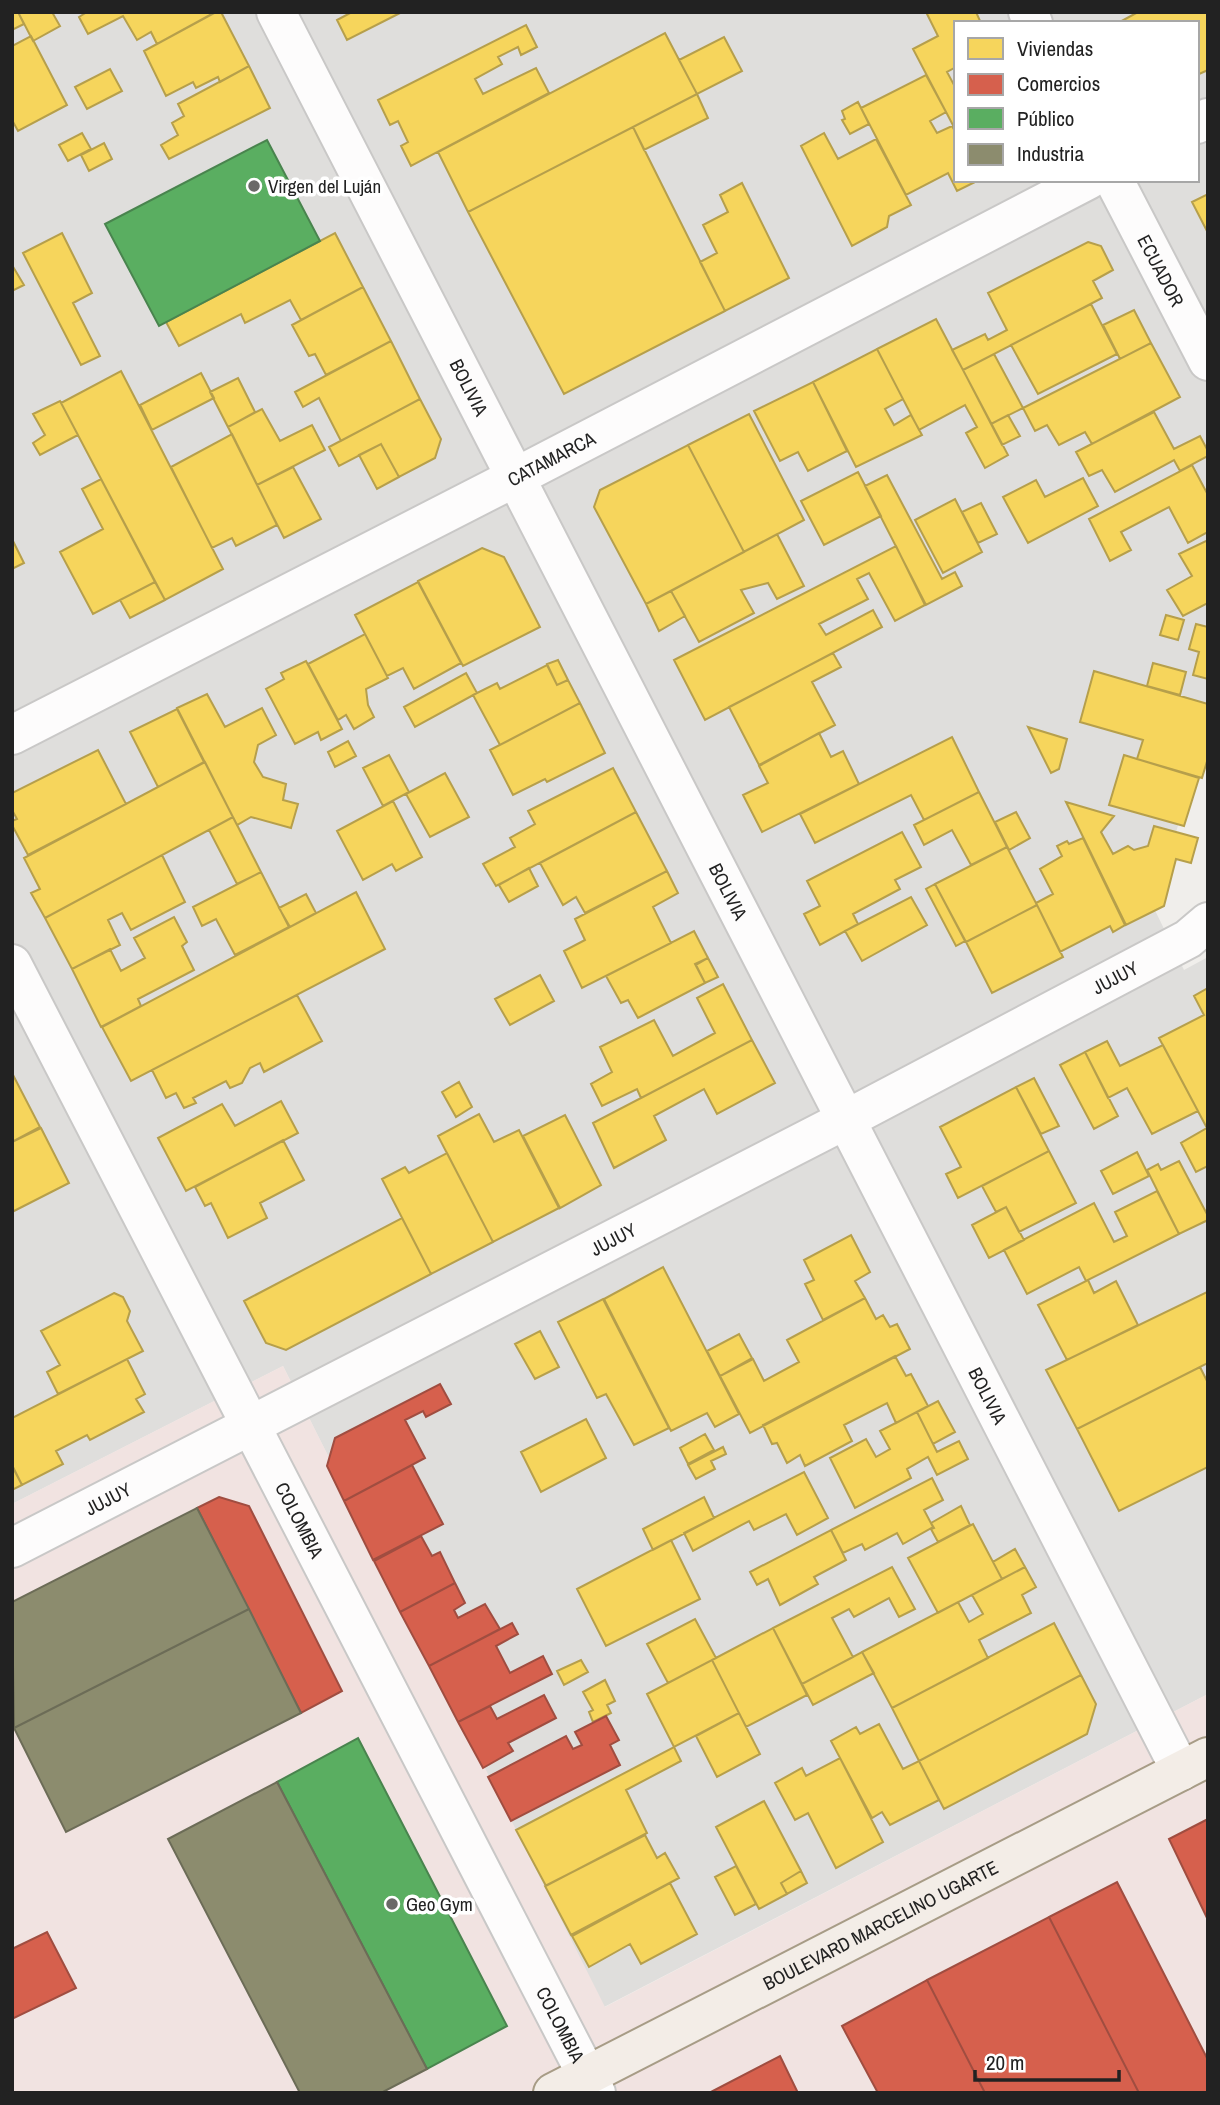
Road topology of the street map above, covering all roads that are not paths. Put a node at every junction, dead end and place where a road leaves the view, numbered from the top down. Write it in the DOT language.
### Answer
graph roads {
  1 [pos="276,12"];
  2 [pos="1084,182"];
  3 [pos="1115,182"];
  4 [pos="1208,361"];
  5 [pos="516,477"];
  6 [pos="12,735"];
  7 [pos="1208,922"];
  8 [pos="12,964"];
  9 [pos="847,1119"];
  10 [pos="250,1425"];
  11 [pos="12,1548"];
  12 [pos="1194,1764"];
  13 [pos="592,2084"];
  14 [pos="553,2093"];
  1 -- 5 [label="street, BOLIVIA"];
  2 -- 5 [label="street, CATAMARCA"];
  3 -- 4 [label="street, ECUADOR"];
  5 -- 6 [label="street, CATAMARCA"];
  5 -- 9 [label="street, BOLIVIA"];
  7 -- 9 [label="street, JUJUY"];
  8 -- 10 [label="street, COLOMBIA"];
  9 -- 10 [label="street, JUJUY"];
  9 -- 12 [label="street, BOLIVIA"];
  10 -- 11 [label="street, JUJUY"];
  10 -- 13 [label="street, COLOMBIA"];
  12 -- 13 [label="main road, BOULEVARD MARCELINO UGARTE"];
  13 -- 14 [label="main road, BOULEVARD MARCELINO UGARTE"];
}
